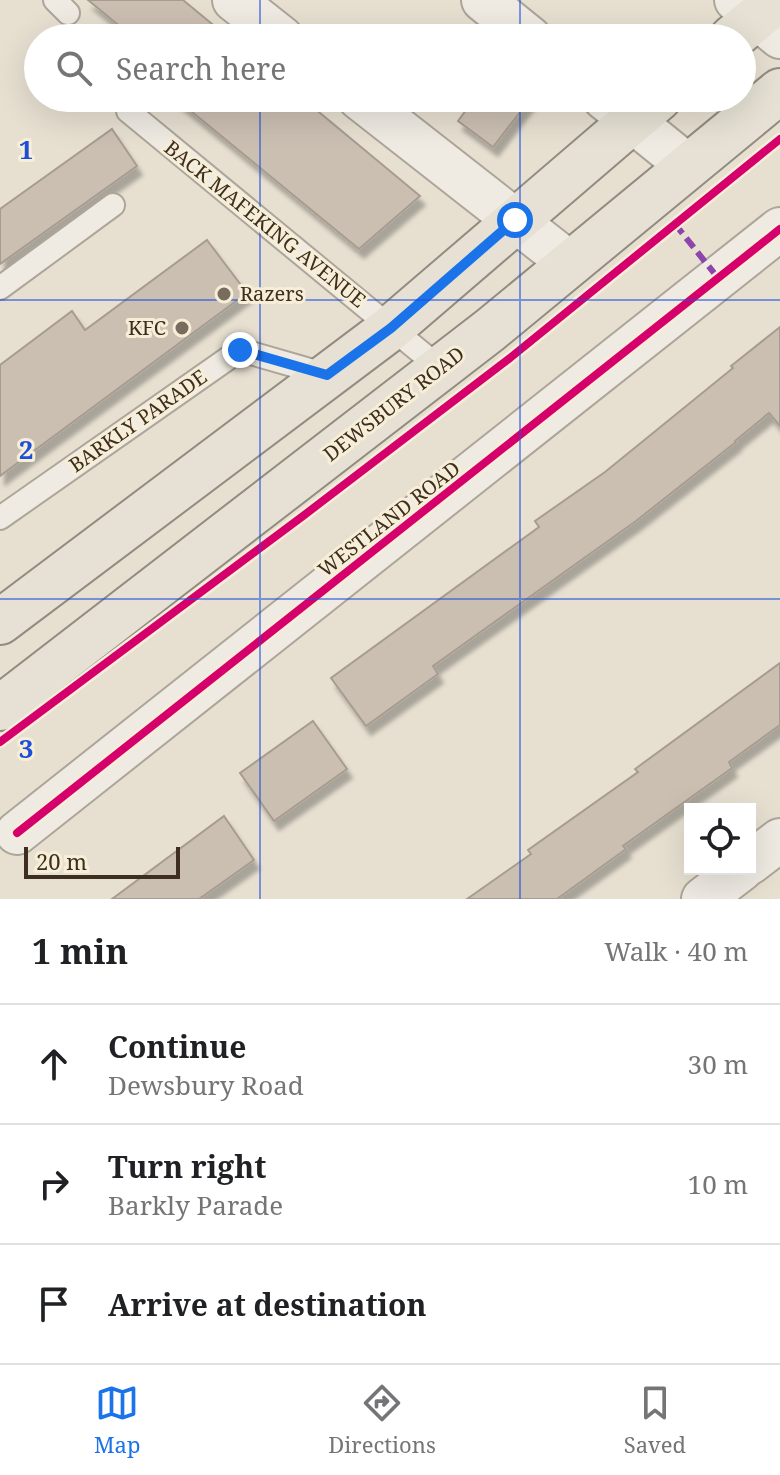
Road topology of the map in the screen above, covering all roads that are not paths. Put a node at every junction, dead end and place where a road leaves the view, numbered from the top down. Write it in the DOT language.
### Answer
graph roads {
  1 [pos="234,0"];
  2 [pos="483,0"];
  3 [pos="264,24"];
  4 [pos="513,24"];
  5 [pos="780,91"];
  6 [pos="756,111"];
  7 [pos="129,112"];
  8 [pos="377,112"];
  9 [pos="626,112"];
  10 [pos="638,112"];
  11 [pos="754,112"];
  12 [pos="688,166"];
  13 [pos="113,205"];
  14 [pos="515,220"];
  15 [pos="780,229"];
  16 [pos="571,264"];
  17 [pos="0,288"];
  18 [pos="391,328"];
  19 [pos="440,368"];
  20 [pos="327,375"];
  21 [pos="0,518"];
  22 [pos="0,622"];
  23 [pos="0,708"];
  24 [pos="17,833"];
  25 [pos="780,840"];
  26 [pos="756,858"];
  27 [pos="734,875"];
  28 [pos="703,899"];
  1 -- 3 [label="street"];
  2 -- 4 [label="street"];
  5 -- 6 [label="main road, DEWSBURY ROAD"];
  7 -- 18 [label="lane, BACK MAFEKING AVENUE"];
  8 -- 14 [label="street"];
  9 -- 14 [label="main road"];
  10 -- 12 [label="street"];
  11 -- 12 [label="main road, DEWSBURY ROAD"];
  12 -- 16 [label="main road, DEWSBURY ROAD"];
  13 -- 17 [label="lane"];
  14 -- 16 [label="street"];
  14 -- 18 [label="main road"];
  15 -- 24 [label="street, WESTLAND ROAD"];
  16 -- 19 [label="main road, DEWSBURY ROAD"];
  18 -- 19 [label="lane, BACK MAFEKING AVENUE"];
  18 -- 20 [label="main road"];
  19 -- 23 [label="main road, DEWSBURY ROAD"];
  20 -- 21 [label="lane, BARKLY PARADE"];
  20 -- 22 [label="main road"];
  25 -- 26 [label="street"];
  27 -- 28 [label="street"];
}
